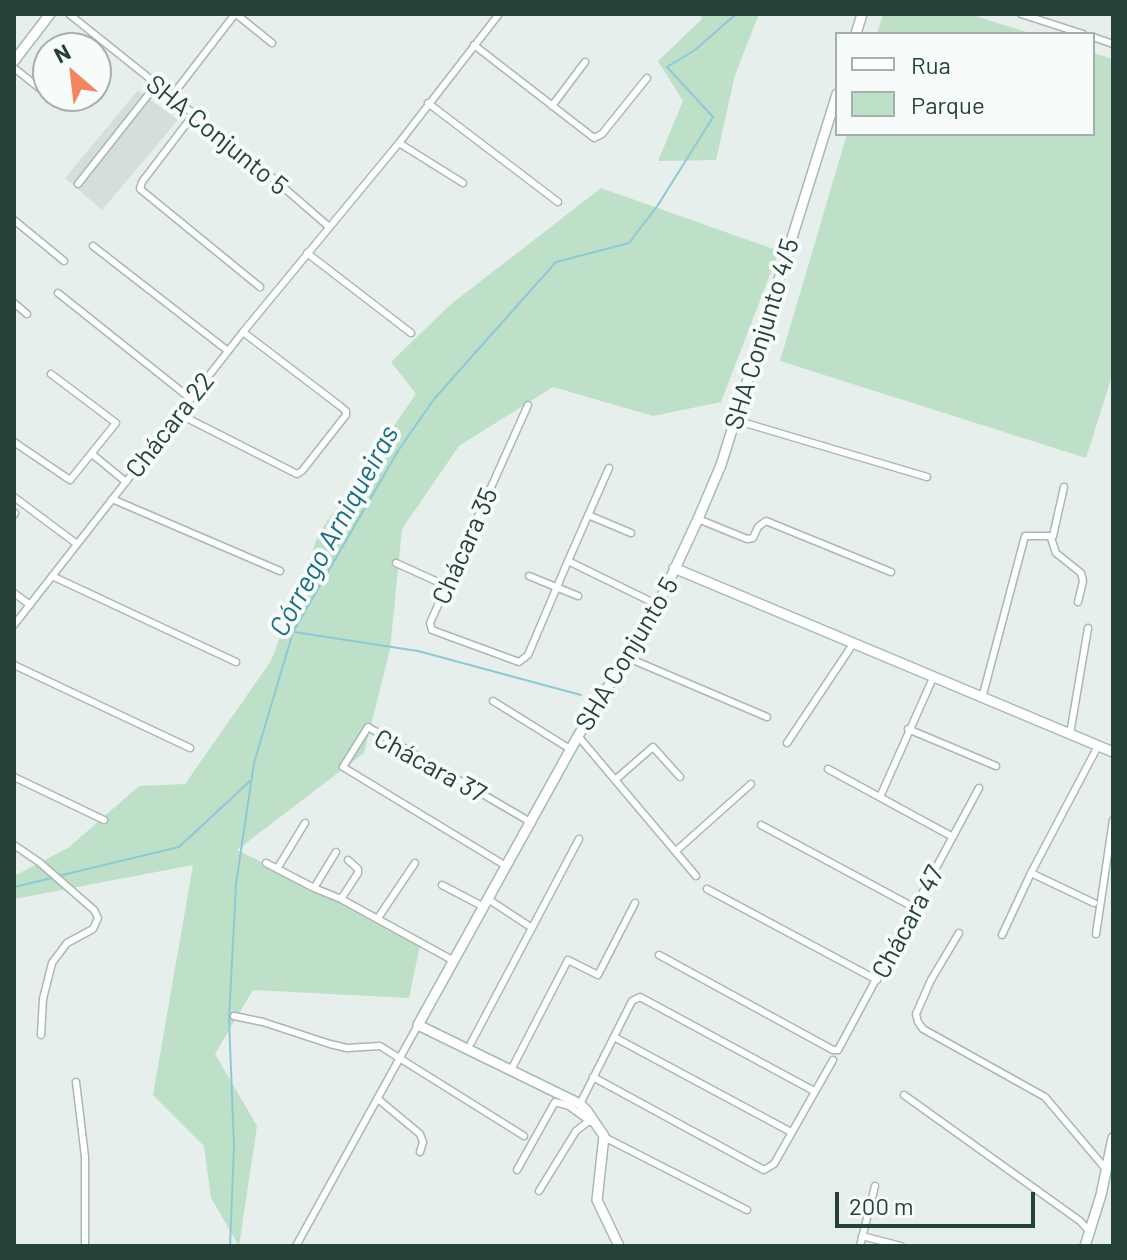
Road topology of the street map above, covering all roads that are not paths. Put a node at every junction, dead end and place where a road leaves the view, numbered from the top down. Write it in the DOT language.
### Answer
graph roads {
  1 [pos="50,14"];
  2 [pos="69,14"];
  3 [pos="236,14"];
  4 [pos="499,14"];
  5 [pos="1021,14"];
  6 [pos="1077,32"];
  7 [pos="272,43"];
  8 [pos="474,45"];
  9 [pos="14,61"];
  10 [pos="585,62"];
  11 [pos="14,68"];
  12 [pos="647,78"];
  13 [pos="32,83"];
  14 [pos="156,85"];
  15 [pos="171,97"];
  16 [pos="835,100"];
  17 [pos="428,103"];
  18 [pos="552,106"];
  19 [pos="193,115"];
  20 [pos="399,143"];
  21 [pos="463,183"];
  22 [pos="78,184"];
  23 [pos="558,202"];
  24 [pos="14,220"];
  25 [pos="328,226"];
  26 [pos="93,246"];
  27 [pos="307,253"];
  28 [pos="64,261"];
  29 [pos="260,287"];
  30 [pos="58,293"];
  31 [pos="14,303"];
  32 [pos="27,314"];
  33 [pos="243,332"];
  34 [pos="411,333"];
  35 [pos="228,351"];
  36 [pos="51,374"];
  37 [pos="191,399"];
  38 [pos="528,405"];
  39 [pos="179,414"];
  40 [pos="735,420"];
  41 [pos="14,442"];
  42 [pos="92,454"];
  43 [pos="609,468"];
  44 [pos="927,477"];
  45 [pos="126,482"];
  46 [pos="1064,487"];
  47 [pos="14,497"];
  48 [pos="112,499"];
  49 [pos="588,515"];
  50 [pos="698,519"];
  51 [pos="631,533"];
  52 [pos="1051,538"];
  53 [pos="77,544"];
  54 [pos="568,561"];
  55 [pos="396,563"];
  56 [pos="674,568"];
  57 [pos="280,571"];
  58 [pos="891,572"];
  59 [pos="52,576"];
  60 [pos="529,576"];
  61 [pos="447,586"];
  62 [pos="556,588"];
  63 [pos="14,593"];
  64 [pos="578,596"];
  65 [pos="1078,602"];
  66 [pos="30,605"];
  67 [pos="658,605"];
  68 [pos="14,625"];
  69 [pos="1088,628"];
  70 [pos="853,644"];
  71 [pos="626,657"];
  72 [pos="236,662"];
  73 [pos="14,665"];
  74 [pos="933,678"];
  75 [pos="982,698"];
  76 [pos="493,701"];
  77 [pos="767,717"];
  78 [pos="908,729"];
  79 [pos="1070,734"];
  80 [pos="578,736"];
  81 [pos="787,743"];
  82 [pos="1098,746"];
  83 [pos="190,748"];
  84 [pos="570,749"];
  85 [pos="1113,752"];
  86 [pos="996,766"];
  87 [pos="828,769"];
  88 [pos="14,777"];
  89 [pos="680,777"];
  90 [pos="615,780"];
  91 [pos="751,784"];
  92 [pos="979,788"];
  93 [pos="880,797"];
  94 [pos="104,820"];
  95 [pos="1113,820"];
  96 [pos="305,823"];
  97 [pos="532,823"];
  98 [pos="761,825"];
  99 [pos="953,837"];
  100 [pos="579,839"];
  101 [pos="14,845"];
  102 [pos="676,851"];
  103 [pos="336,852"];
  104 [pos="348,860"];
  105 [pos="266,863"];
  106 [pos="415,863"];
  107 [pos="507,867"];
  108 [pos="277,869"];
  109 [pos="1031,873"];
  110 [pos="696,876"];
  111 [pos="442,885"];
  112 [pos="314,888"];
  113 [pos="707,889"];
  114 [pos="341,899"];
  115 [pos="486,903"];
  116 [pos="635,903"];
  117 [pos="1094,903"];
  118 [pos="915,908"];
  119 [pos="378,918"];
  120 [pos="532,928"];
  121 [pos="959,933"];
  122 [pos="1096,934"];
  123 [pos="1002,935"];
  124 [pos="659,955"];
  125 [pos="454,961"];
  126 [pos="877,980"];
  127 [pos="234,1016"];
  128 [pos="418,1025"];
  129 [pos="41,1035"];
  130 [pos="614,1037"];
  131 [pos="471,1043"];
  132 [pos="400,1058"];
  133 [pos="833,1060"];
  134 [pos="511,1070"];
  135 [pos="593,1077"];
  136 [pos="76,1082"];
  137 [pos="814,1091"];
  138 [pos="904,1095"];
  139 [pos="378,1099"];
  140 [pos="580,1104"];
  141 [pos="593,1122"];
  142 [pos="791,1132"];
  143 [pos="524,1136"];
  144 [pos="604,1136"];
  145 [pos="1113,1138"];
  146 [pos="420,1152"];
  147 [pos="1105,1168"];
  148 [pos="517,1170"];
  149 [pos="875,1186"];
  150 [pos="539,1191"];
  151 [pos="1113,1194"];
  152 [pos="1101,1195"];
  153 [pos="747,1210"];
  154 [pos="1089,1231"];
  155 [pos="862,1236"];
  156 [pos="85,1246"];
  157 [pos="296,1246"];
  158 [pos="619,1246"];
  159 [pos="860,1246"];
  160 [pos="901,1246"];
  161 [pos="1085,1246"];
  1 -- 9 [label="street"];
  2 -- 14 [label="street, SHA Conjunto 5"];
  3 -- 7 [label="street"];
  3 -- 15 [label="street"];
  4 -- 8 [label="street, Chácara 22"];
  5 -- 6 [label="street"];
  8 -- 17 [label="street, Chácara 22"];
  8 -- 18 [label="street"];
  10 -- 18 [label="street"];
  11 -- 13 [label="street"];
  12 -- 18 [label="street"];
  14 -- 15 [label="street, SHA Conjunto 5"];
  14 -- 22 [label="street"];
  15 -- 19 [label="street, SHA Conjunto 5"];
  16 -- 40 [label="street, SHA Conjunto 4/5"];
  17 -- 20 [label="street, Chácara 22"];
  17 -- 23 [label="street"];
  19 -- 25 [label="street, SHA Conjunto 5"];
  19 -- 29 [label="street"];
  20 -- 21 [label="street"];
  20 -- 25 [label="street, Chácara 22"];
  24 -- 28 [label="street"];
  25 -- 27 [label="street, Chácara 22"];
  26 -- 35 [label="street"];
  27 -- 33 [label="street, Chácara 22"];
  27 -- 34 [label="street"];
  30 -- 37 [label="street"];
  31 -- 32 [label="street"];
  33 -- 35 [label="street, Chácara 22"];
  33 -- 39 [label="street"];
  35 -- 37 [label="street, Chácara 22"];
  36 -- 42 [label="street"];
  37 -- 39 [label="street, Chácara 22"];
  38 -- 61 [label="street, Chácara 35"];
  39 -- 45 [label="street, Chácara 22"];
  40 -- 44 [label="street"];
  40 -- 50 [label="street, SHA Conjunto 4/5"];
  41 -- 42 [label="street"];
  42 -- 45 [label="street"];
  43 -- 49 [label="street, Chácara 35"];
  45 -- 48 [label="street, Chácara 22"];
  46 -- 52 [label="street"];
  47 -- 53 [label="street"];
  48 -- 53 [label="street, Chácara 22"];
  48 -- 57 [label="street"];
  49 -- 51 [label="street"];
  49 -- 54 [label="street, Chácara 35"];
  50 -- 56 [label="street, SHA Conjunto 4/5"];
  50 -- 58 [label="street"];
  52 -- 65 [label="street"];
  52 -- 75 [label="street"];
  53 -- 59 [label="street, Chácara 22"];
  54 -- 62 [label="street, Chácara 35"];
  54 -- 67 [label="street"];
  55 -- 61 [label="street"];
  56 -- 67 [label="street, SHA Conjunto 5"];
  56 -- 70 [label="street, SHA Conjunto 5"];
  59 -- 66 [label="street, Chácara 22"];
  59 -- 72 [label="street"];
  60 -- 62 [label="street"];
  61 -- 62 [label="street, Chácara 35"];
  62 -- 64 [label="street"];
  63 -- 66 [label="street"];
  66 -- 68 [label="street, Chácara 22"];
  67 -- 71 [label="street, SHA Conjunto 5"];
  69 -- 79 [label="street"];
  70 -- 74 [label="street, SHA Conjunto 5"];
  70 -- 81 [label="street"];
  71 -- 77 [label="street"];
  71 -- 80 [label="street, SHA Conjunto 5"];
  73 -- 83 [label="street"];
  74 -- 75 [label="street, SHA Conjunto 5"];
  74 -- 78 [label="street"];
  75 -- 79 [label="street, SHA Conjunto 5"];
  76 -- 84 [label="street"];
  78 -- 86 [label="street"];
  78 -- 93 [label="street"];
  79 -- 82 [label="street, SHA Conjunto 5"];
  80 -- 84 [label="street, SHA Conjunto 5"];
  80 -- 90 [label="street"];
  82 -- 85 [label="street, SHA Conjunto 5"];
  82 -- 109 [label="street"];
  84 -- 97 [label="street, SHA Conjunto 5"];
  87 -- 93 [label="street"];
  88 -- 94 [label="street"];
  89 -- 90 [label="street"];
  90 -- 102 [label="street"];
  91 -- 102 [label="street"];
  92 -- 99 [label="street, Chácara 47"];
  93 -- 99 [label="street"];
  95 -- 122 [label="street"];
  96 -- 108 [label="street"];
  97 -- 107 [label="street, SHA Conjunto 5"];
  97 -- 107 [label="street, Chácara 37"];
  98 -- 118 [label="street"];
  99 -- 118 [label="street, Chácara 47"];
  100 -- 120 [label="street"];
  101 -- 129 [label="street"];
  102 -- 110 [label="street"];
  103 -- 112 [label="street"];
  104 -- 114 [label="street"];
  105 -- 108 [label="street"];
  106 -- 119 [label="street"];
  107 -- 115 [label="street, SHA Conjunto 5"];
  108 -- 112 [label="street"];
  109 -- 117 [label="street"];
  109 -- 123 [label="street"];
  111 -- 115 [label="street"];
  112 -- 114 [label="street"];
  113 -- 126 [label="street"];
  114 -- 119 [label="street"];
  115 -- 120 [label="street"];
  115 -- 125 [label="street, SHA Conjunto 5"];
  116 -- 134 [label="street"];
  118 -- 126 [label="street, Chácara 47"];
  119 -- 125 [label="street"];
  120 -- 131 [label="street"];
  121 -- 147 [label="street"];
  124 -- 126 [label="street, Chácara 47"];
  125 -- 128 [label="street, SHA Conjunto 5"];
  127 -- 132 [label="street"];
  128 -- 132 [label="street, SHA Conjunto 5"];
  128 -- 134 [label="street"];
  130 -- 135 [label="street"];
  130 -- 137 [label="street"];
  130 -- 142 [label="street"];
  132 -- 139 [label="street, SHA Conjunto 5"];
  132 -- 143 [label="street"];
  133 -- 137 [label="street"];
  134 -- 140 [label="street"];
  135 -- 140 [label="street"];
  135 -- 142 [label="street"];
  136 -- 156 [label="street"];
  137 -- 142 [label="street"];
  138 -- 154 [label="street"];
  139 -- 146 [label="street"];
  139 -- 157 [label="street, SHA Conjunto 5"];
  140 -- 141 [label="street"];
  141 -- 144 [label="street"];
  141 -- 148 [label="street"];
  141 -- 150 [label="street"];
  144 -- 153 [label="street"];
  144 -- 158 [label="street"];
  145 -- 147 [label="street"];
  147 -- 152 [label="street"];
  149 -- 155 [label="street"];
  151 -- 152 [label="street"];
  152 -- 154 [label="street"];
  154 -- 161 [label="street"];
  155 -- 159 [label="street"];
  155 -- 160 [label="street"];
}
